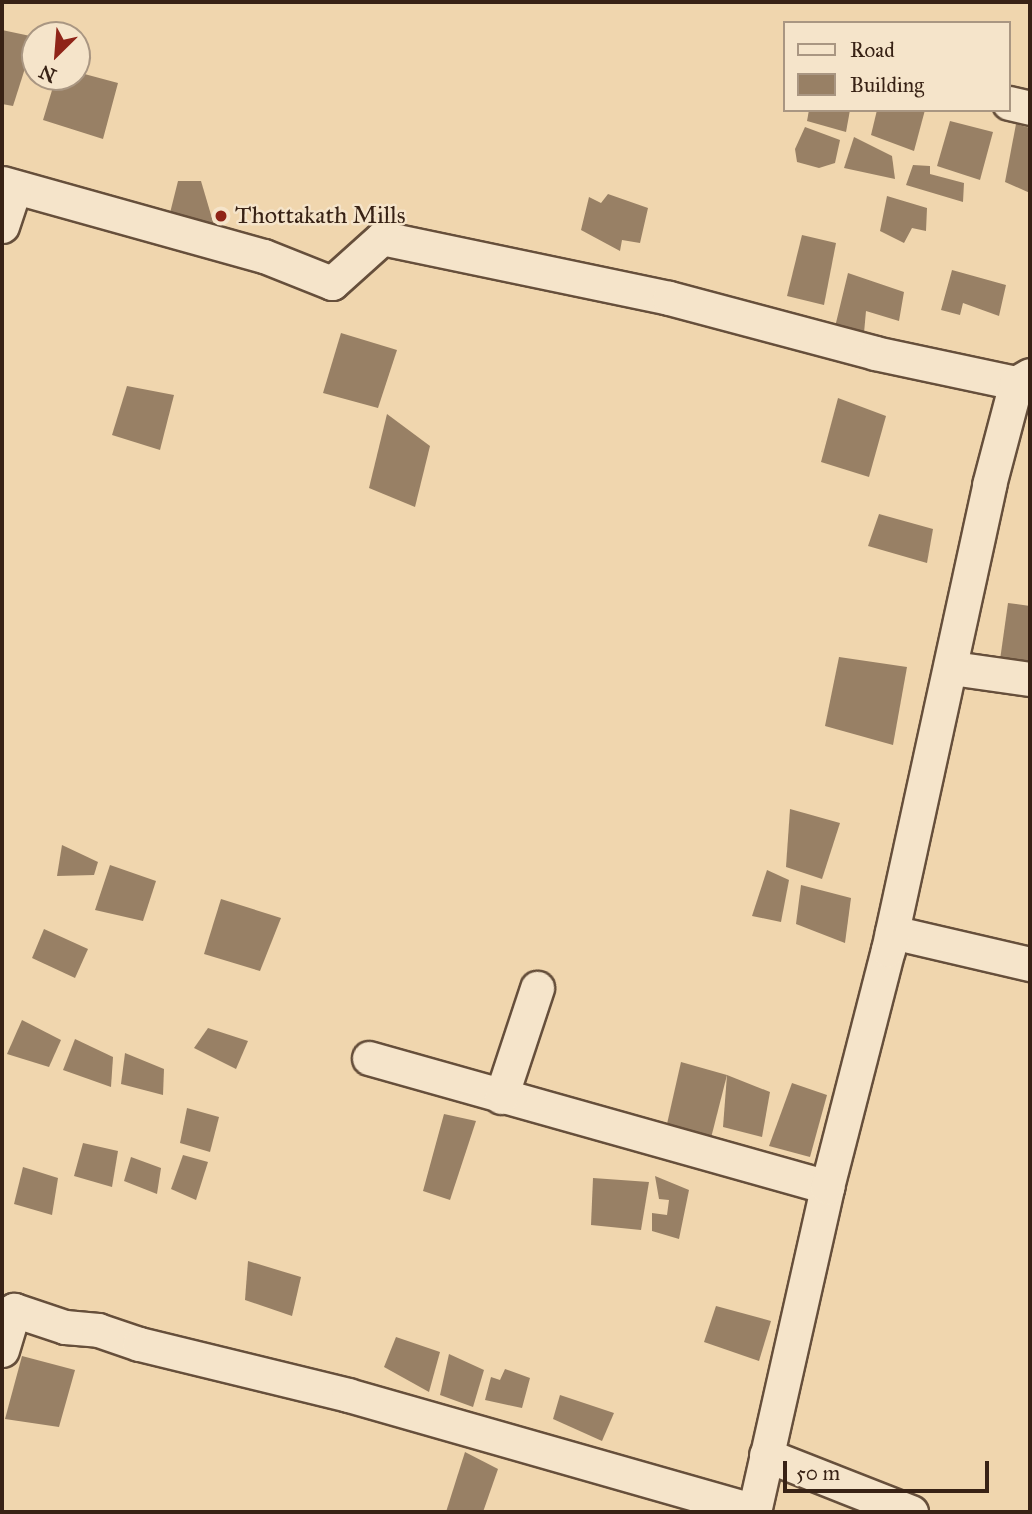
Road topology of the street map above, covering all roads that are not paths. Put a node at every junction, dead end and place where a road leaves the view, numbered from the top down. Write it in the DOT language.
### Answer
graph roads {
  1 [pos="1011,103"];
  2 [pos="1030,108"];
  3 [pos="8,185"];
  4 [pos="2,226"];
  5 [pos="1026,381"];
  6 [pos="952,668"];
  7 [pos="1030,679"];
  8 [pos="892,932"];
  9 [pos="1030,964"];
  10 [pos="537,988"];
  11 [pos="369,1058"];
  12 [pos="501,1097"];
  13 [pos="827,1187"];
  14 [pos="2,1350"];
  15 [pos="766,1455"];
  16 [pos="754,1511"];
  17 [pos="911,1512"];
  1 -- 2 [label="street"];
  3 -- 4 [label="street"];
  3 -- 5 [label="street"];
  5 -- 6 [label="street"];
  6 -- 7 [label="street"];
  6 -- 8 [label="street"];
  8 -- 9 [label="street"];
  8 -- 13 [label="street"];
  10 -- 12 [label="street"];
  11 -- 12 [label="street"];
  12 -- 13 [label="street"];
  13 -- 15 [label="street"];
  14 -- 16 [label="street"];
  15 -- 16 [label="street"];
  15 -- 17 [label="street"];
}
